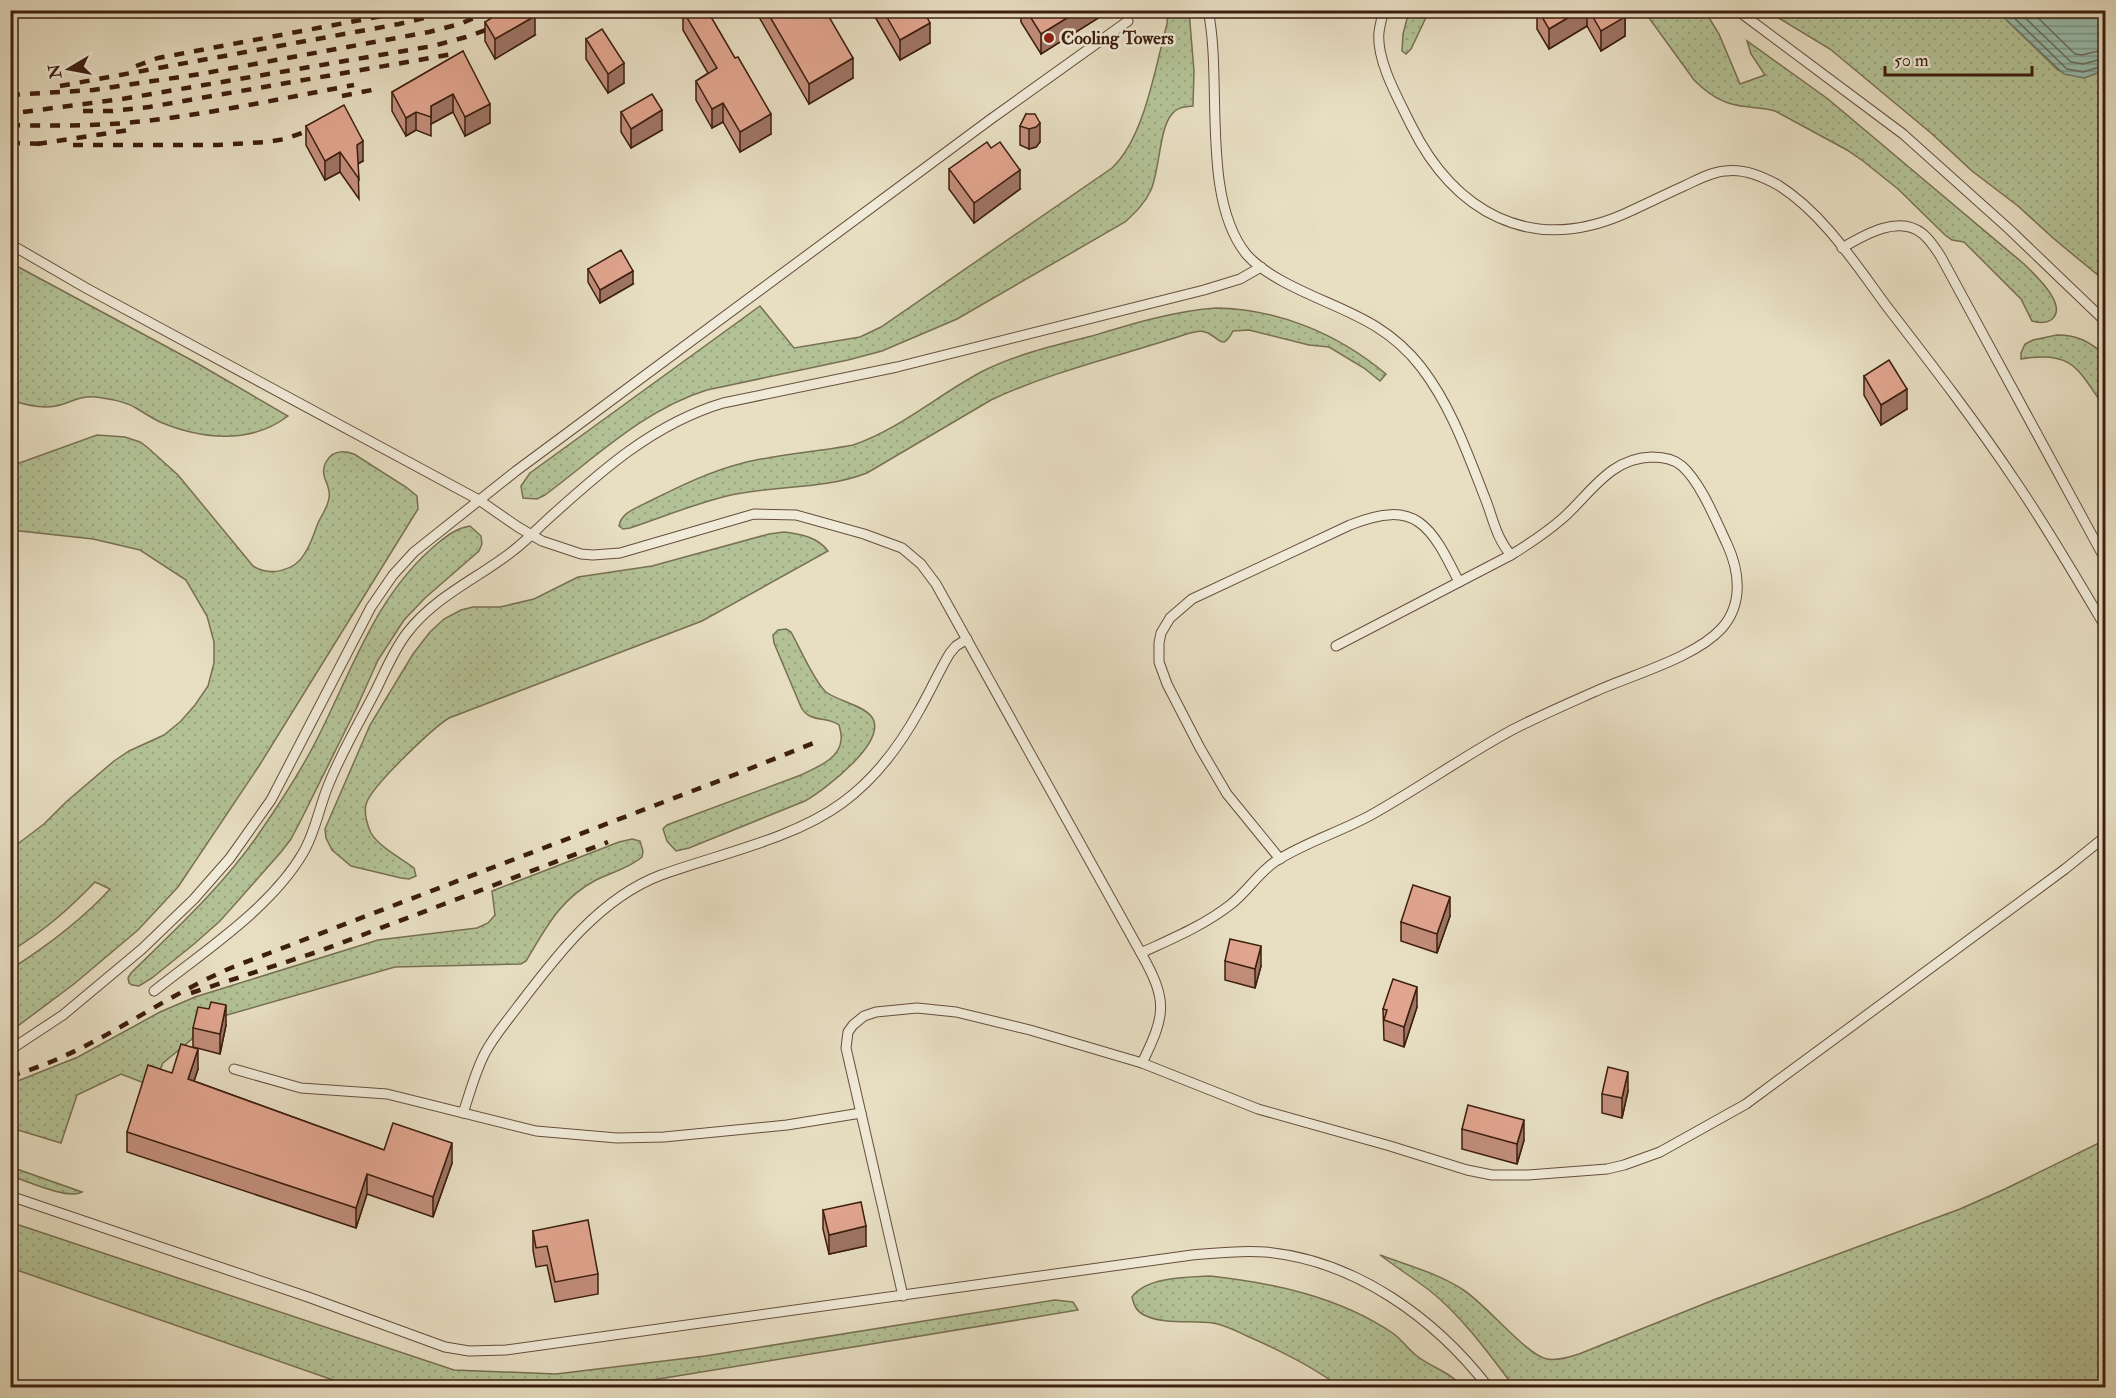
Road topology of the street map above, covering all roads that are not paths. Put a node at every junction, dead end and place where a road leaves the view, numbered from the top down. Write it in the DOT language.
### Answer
graph roads {
  1 [pos="1208,10"];
  2 [pos="1384,10"];
  3 [pos="1737,10"];
  4 [pos="1128,21"];
  5 [pos="10,244"];
  6 [pos="1842,248"];
  7 [pos="1261,267"];
  8 [pos="2106,322"];
  9 [pos="478,500"];
  10 [pos="531,535"];
  11 [pos="1511,555"];
  12 [pos="2106,561"];
  13 [pos="1459,582"];
  14 [pos="2106,628"];
  15 [pos="967,639"];
  16 [pos="1336,646"];
  17 [pos="2106,836"];
  18 [pos="1280,859"];
  19 [pos="1141,953"];
  20 [pos="154,992"];
  21 [pos="10,1050"];
  22 [pos="1142,1063"];
  23 [pos="234,1069"];
  24 [pos="463,1113"];
  25 [pos="861,1113"];
  26 [pos="10,1196"];
  27 [pos="903,1296"];
  28 [pos="1489,1388"];
  1 -- 7 [label="lane"];
  2 -- 6 [label="lane"];
  3 -- 8 [label="lane"];
  4 -- 9 [label="lane"];
  5 -- 9 [label="lane"];
  6 -- 12 [label="lane"];
  6 -- 14 [label="lane"];
  7 -- 10 [label="lane"];
  7 -- 11 [label="lane"];
  9 -- 10 [label="lane"];
  9 -- 21 [label="lane"];
  10 -- 15 [label="lane"];
  10 -- 20 [label="lane"];
  11 -- 13 [label="lane"];
  11 -- 18 [label="lane"];
  13 -- 16 [label="lane"];
  13 -- 18 [label="lane"];
  15 -- 19 [label="lane"];
  15 -- 24 [label="lane"];
  17 -- 22 [label="lane"];
  18 -- 19 [label="lane"];
  19 -- 22 [label="lane"];
  22 -- 25 [label="lane"];
  23 -- 24 [label="lane"];
  24 -- 25 [label="lane"];
  25 -- 27 [label="lane"];
  26 -- 27 [label="lane"];
  27 -- 28 [label="lane"];
}
